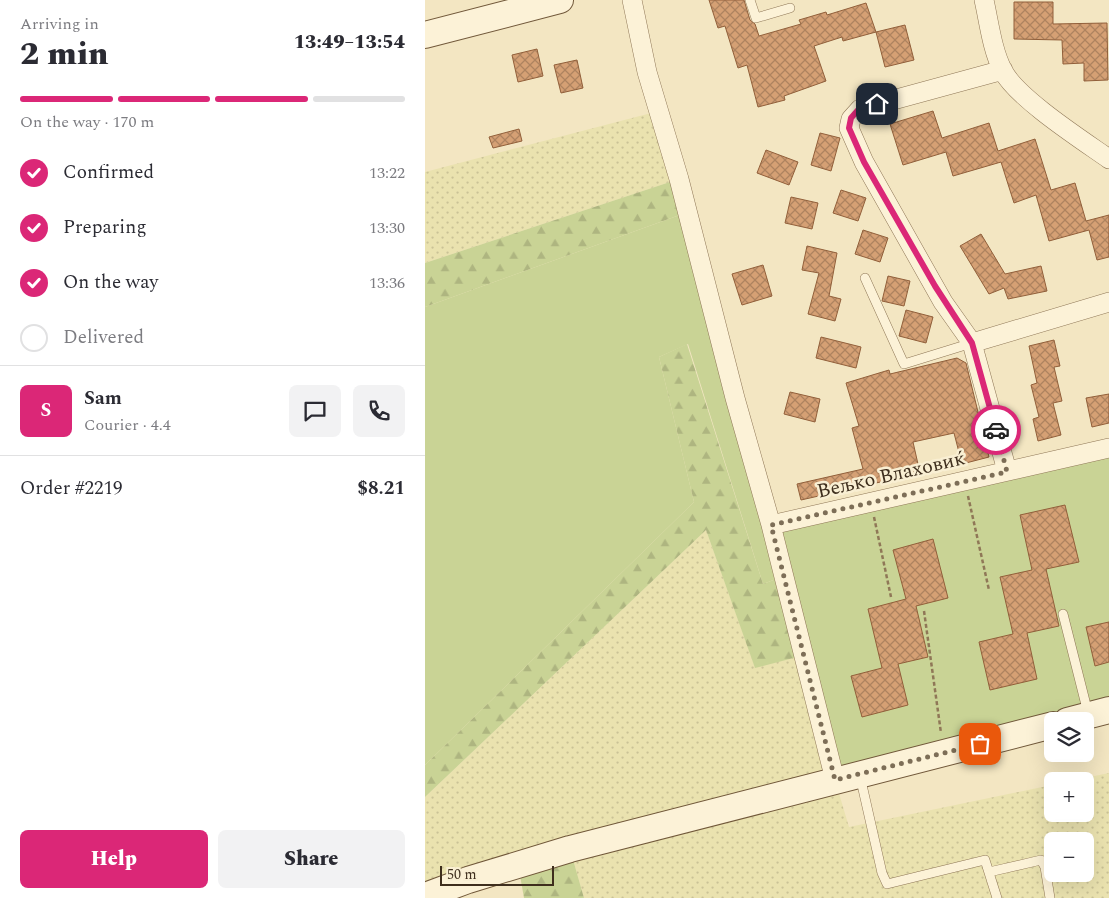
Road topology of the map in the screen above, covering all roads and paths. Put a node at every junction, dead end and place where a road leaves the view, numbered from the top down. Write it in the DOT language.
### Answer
graph roads {
  1 [pos="560,0"];
  2 [pos="632,0"];
  3 [pos="750,0"];
  4 [pos="984,0"];
  5 [pos="790,8"];
  6 [pos="425,35"];
  7 [pos="1003,70"];
  8 [pos="1109,159"];
  9 [pos="865,278"];
  10 [pos="1109,302"];
  11 [pos="972,343"];
  12 [pos="1109,448"];
  13 [pos="1007,472"];
  14 [pos="965,482"];
  15 [pos="871,503"];
  16 [pos="771,525"];
  17 [pos="989,590"];
  18 [pos="891,597"];
  19 [pos="924,610"];
  20 [pos="1063,614"];
  21 [pos="1095,716"];
  22 [pos="1044,727"];
  23 [pos="944,754"];
  24 [pos="860,774"];
  25 [pos="835,780"];
  26 [pos="989,872"];
  27 [pos="425,896"];
  28 [pos="1049,897"];
  29 [pos="997,898"];
  30 [pos="1038,898"];
  1 -- 6 [label="main road"];
  2 -- 16 [label="street"];
  3 -- 5 [label="lane"];
  4 -- 7 [label="street"];
  7 -- 8 [label="street"];
  7 -- 11 [label="street"];
  9 -- 11 [label="lane"];
  10 -- 11 [label="street"];
  11 -- 13 [label="street"];
  12 -- 13 [label="street, Вељко Влаховиќ"];
  13 -- 14 [label="street, Вељко Влаховиќ"];
  14 -- 15 [label="street, Вељко Влаховиќ"];
  14 -- 17 [label="path"];
  15 -- 16 [label="street, Вељко Влаховиќ"];
  15 -- 18 [label="path"];
  16 -- 25 [label="street"];
  19 -- 23 [label="path"];
  20 -- 21 [label="lane"];
  22 -- 23 [label="main road"];
  23 -- 24 [label="main road"];
  24 -- 25 [label="main road"];
  24 -- 26 [label="lane"];
  25 -- 27 [label="main road"];
  26 -- 28 [label="lane"];
  26 -- 29 [label="lane"];
  28 -- 30 [label="lane"];
}
